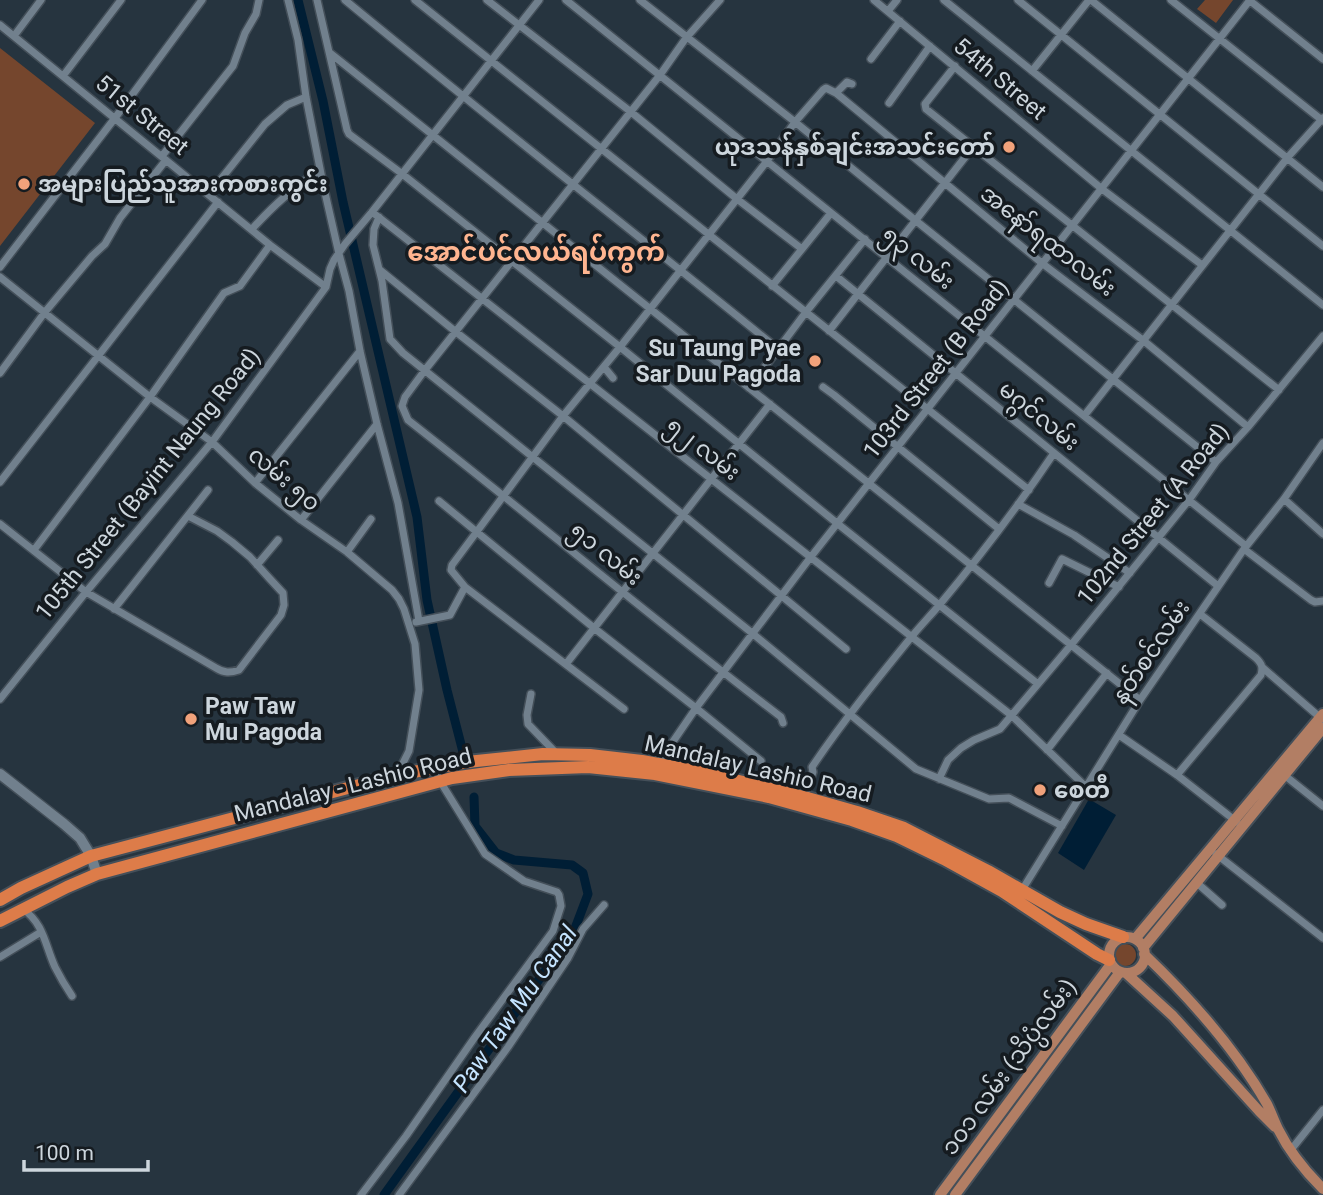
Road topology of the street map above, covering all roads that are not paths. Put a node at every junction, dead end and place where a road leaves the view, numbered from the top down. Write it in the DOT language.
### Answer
graph roads {
  1 [pos="41,0"];
  2 [pos="121,0"];
  3 [pos="202,0"];
  4 [pos="259,0"];
  5 [pos="288,0"];
  6 [pos="317,0"];
  7 [pos="345,0"];
  8 [pos="415,0"];
  9 [pos="487,0"];
  10 [pos="538,0"];
  11 [pos="566,0"];
  12 [pos="640,0"];
  13 [pos="874,0"];
  14 [pos="897,0"];
  15 [pos="944,0"];
  16 [pos="1018,0"];
  17 [pos="1090,0"];
  18 [pos="1171,0"];
  19 [pos="1250,0"];
  20 [pos="717,1"];
  21 [pos="888,11"];
  22 [pos="900,20"];
  23 [pos="0,25"];
  24 [pos="518,26"];
  25 [pos="1061,35"];
  26 [pos="13,36"];
  27 [pos="687,38"];
  28 [pos="1219,40"];
  29 [pos="930,46"];
  30 [pos="330,53"];
  31 [pos="871,59"];
  32 [pos="1323,59"];
  33 [pos="490,61"];
  34 [pos="955,66"];
  35 [pos="1032,71"];
  36 [pos="660,75"];
  37 [pos="63,76"];
  38 [pos="1189,79"];
  39 [pos="852,84"];
  40 [pos="836,93"];
  41 [pos="462,96"];
  42 [pos="306,97"];
  43 [pos="889,103"];
  44 [pos="631,112"];
  45 [pos="1160,115"];
  46 [pos="115,118"];
  47 [pos="1323,120"];
  48 [pos="796,122"];
  49 [pos="432,135"];
  50 [pos="974,147"];
  51 [pos="602,149"];
  52 [pos="1132,151"];
  53 [pos="1288,157"];
  54 [pos="164,158"];
  55 [pos="766,161"];
  56 [pos="320,170"];
  57 [pos="401,173"];
  58 [pos="944,183"];
  59 [pos="573,185"];
  60 [pos="1323,187"];
  61 [pos="1102,189"];
  62 [pos="209,194"];
  63 [pos="1260,194"];
  64 [pos="737,199"];
  65 [pos="218,202"];
  66 [pos="831,212"];
  67 [pos="376,214"];
  68 [pos="915,220"];
  69 [pos="542,223"];
  70 [pos="1073,226"];
  71 [pos="252,229"];
  72 [pos="1231,231"];
  73 [pos="709,234"];
  74 [pos="865,239"];
  75 [pos="271,245"];
  76 [pos="1323,246"];
  77 [pos="802,248"];
  78 [pos="339,254"];
  79 [pos="887,257"];
  80 [pos="512,261"];
  81 [pos="1043,264"];
  82 [pos="1202,265"];
  83 [pos="0,267"];
  84 [pos="379,269"];
  85 [pos="681,270"];
  86 [pos="836,276"];
  87 [pos="0,277"];
  88 [pos="772,286"];
  89 [pos="326,287"];
  90 [pos="858,294"];
  91 [pos="483,299"];
  92 [pos="1014,300"];
  93 [pos="1173,305"];
  94 [pos="1323,305"];
  95 [pos="650,309"];
  96 [pos="45,312"];
  97 [pos="806,312"];
  98 [pos="829,331"];
  99 [pos="456,332"];
  100 [pos="1323,336"];
  101 [pos="986,337"];
  102 [pos="1144,341"];
  103 [pos="620,346"];
  104 [pos="778,349"];
  105 [pos="360,351"];
  106 [pos="99,356"];
  107 [pos="604,367"];
  108 [pos="425,370"];
  109 [pos="0,373"];
  110 [pos="957,374"];
  111 [pos="613,378"];
  112 [pos="1113,379"];
  113 [pos="590,383"];
  114 [pos="823,387"];
  115 [pos="749,388"];
  116 [pos="1279,390"];
  117 [pos="150,397"];
  118 [pos="770,404"];
  119 [pos="928,411"];
  120 [pos="564,416"];
  121 [pos="1084,416"];
  122 [pos="377,424"];
  123 [pos="1248,428"];
  124 [pos="212,442"];
  125 [pos="739,443"];
  126 [pos="1323,443"];
  127 [pos="898,448"];
  128 [pos="1054,453"];
  129 [pos="533,457"];
  130 [pos="1216,462"];
  131 [pos="710,479"];
  132 [pos="0,482"];
  133 [pos="256,483"];
  134 [pos="870,484"];
  135 [pos="208,490"];
  136 [pos="1029,490"];
  137 [pos="504,495"];
  138 [pos="1284,499"];
  139 [pos="1189,500"];
  140 [pos="439,501"];
  141 [pos="1018,504"];
  142 [pos="682,515"];
  143 [pos="188,516"];
  144 [pos="371,519"];
  145 [pos="301,520"];
  146 [pos="0,524"];
  147 [pos="838,524"];
  148 [pos="999,529"];
  149 [pos="476,531"];
  150 [pos="1322,533"];
  151 [pos="1158,537"];
  152 [pos="278,540"];
  153 [pos="1245,548"];
  154 [pos="34,550"];
  155 [pos="347,552"];
  156 [pos="652,554"];
  157 [pos="810,558"];
  158 [pos="257,565"];
  159 [pos="971,565"];
  160 [pos="1130,573"];
  161 [pos="1049,583"];
  162 [pos="1218,586"];
  163 [pos="465,587"];
  164 [pos="1119,587"];
  165 [pos="86,592"];
  166 [pos="623,593"];
  167 [pos="782,596"];
  168 [pos="1323,601"];
  169 [pos="939,606"];
  170 [pos="114,608"];
  171 [pos="1200,614"];
  172 [pos="419,621"];
  173 [pos="409,624"];
  174 [pos="594,628"];
  175 [pos="752,633"];
  176 [pos="912,636"];
  177 [pos="1071,646"];
  178 [pos="846,649"];
  179 [pos="566,664"];
  180 [pos="1263,668"];
  181 [pos="722,673"];
  182 [pos="1107,673"];
  183 [pos="1038,684"];
  184 [pos="531,694"];
  185 [pos="0,699"];
  186 [pos="1140,700"];
  187 [pos="696,708"];
  188 [pos="624,709"];
  189 [pos="850,713"];
  190 [pos="1011,715"];
  191 [pos="1322,720"];
  192 [pos="783,723"];
  193 [pos="1119,735"];
  194 [pos="1047,750"];
  195 [pos="558,754"];
  196 [pos="761,761"];
  197 [pos="435,768"];
  198 [pos="656,769"];
  199 [pos="1281,772"];
  200 [pos="0,775"];
  201 [pos="397,775"];
  202 [pos="1178,775"];
  203 [pos="939,779"];
  204 [pos="440,781"];
  205 [pos="1086,787"];
  206 [pos="804,797"];
  207 [pos="1323,806"];
  208 [pos="1239,823"];
  209 [pos="1062,825"];
  210 [pos="1214,853"];
  211 [pos="91,856"];
  212 [pos="97,874"];
  213 [pos="36,882"];
  214 [pos="1197,883"];
  215 [pos="1022,890"];
  216 [pos="41,899"];
  217 [pos="0,900"];
  218 [pos="604,905"];
  219 [pos="1222,905"];
  220 [pos="23,908"];
  221 [pos="0,921"];
  222 [pos="41,932"];
  223 [pos="1323,938"];
  224 [pos="1136,944"];
  225 [pos="0,957"];
  226 [pos="1116,967"];
  227 [pos="72,996"];
  228 [pos="1323,1110"];
  229 [pos="1278,1130"];
  230 [pos="1290,1151"];
  231 [pos="1323,1189"];
  232 [pos="361,1195"];
  233 [pos="399,1195"];
  234 [pos="940,1195"];
  235 [pos="955,1195"];
  1 -- 26 [label="street"];
  2 -- 37 [label="street"];
  3 -- 46 [label="street"];
  4 -- 54 [label="street"];
  5 -- 42 [label="street"];
  6 -- 30 [label="street"];
  7 -- 41 [label="street"];
  8 -- 33 [label="street"];
  9 -- 24 [label="street"];
  10 -- 24 [label="street"];
  11 -- 36 [label="street, ၅၃ လမ်း"];
  12 -- 27 [label="street"];
  13 -- 21 [label="street, 54th Street"];
  14 -- 21 [label="street"];
  15 -- 35 [label="street"];
  16 -- 25 [label="street"];
  17 -- 25 [label="street"];
  17 -- 38 [label="street"];
  18 -- 28 [label="street"];
  19 -- 28 [label="street, 103rd Street (B Road)"];
  19 -- 32 [label="street"];
  20 -- 27 [label="street"];
  21 -- 22 [label="street, 54th Street"];
  22 -- 29 [label="street, 54th Street"];
  22 -- 31 [label="street"];
  23 -- 26 [label="street, 51st Street"];
  24 -- 33 [label="street"];
  24 -- 44 [label="street"];
  25 -- 35 [label="street"];
  25 -- 45 [label="street"];
  26 -- 37 [label="street, 51st Street"];
  27 -- 36 [label="street"];
  27 -- 48 [label="street"];
  28 -- 38 [label="street, 103rd Street (B Road)"];
  28 -- 47 [label="street"];
  29 -- 34 [label="street, 54th Street"];
  29 -- 43 [label="street"];
  30 -- 49 [label="street"];
  30 -- 57 [label="street"];
  33 -- 41 [label="street"];
  33 -- 51 [label="street"];
  34 -- 50 [label="street"];
  34 -- 61 [label="street, 54th Street"];
  35 -- 52 [label="street"];
  36 -- 44 [label="street"];
  36 -- 55 [label="street, ၅၃ လမ်း"];
  37 -- 46 [label="street, 51st Street"];
  38 -- 45 [label="street, 103rd Street (B Road)"];
  38 -- 53 [label="street"];
  39 -- 40 [label="street"];
  40 -- 48 [label="street, အနော်ရထာလမ်း"];
  40 -- 58 [label="street, အနော်ရထာလမ်း"];
  41 -- 49 [label="street"];
  41 -- 59 [label="street"];
  42 -- 56 [label="street"];
  42 -- 62 [label="street"];
  44 -- 51 [label="street"];
  44 -- 64 [label="street"];
  45 -- 52 [label="street, 103rd Street (B Road)"];
  45 -- 63 [label="street"];
  46 -- 54 [label="street, 51st Street"];
  46 -- 83 [label="street"];
  47 -- 53 [label="street"];
  48 -- 55 [label="street"];
  48 -- 68 [label="street"];
  49 -- 57 [label="street"];
  49 -- 69 [label="street"];
  50 -- 58 [label="street"];
  50 -- 70 [label="street"];
  51 -- 59 [label="street"];
  51 -- 73 [label="street"];
  52 -- 61 [label="street, 103rd Street (B Road)"];
  52 -- 72 [label="street"];
  53 -- 60 [label="street"];
  53 -- 63 [label="street"];
  54 -- 62 [label="street, 51st Street"];
  54 -- 96 [label="street"];
  55 -- 64 [label="street"];
  55 -- 66 [label="street, ၅၃ လမ်း"];
  56 -- 71 [label="street"];
  56 -- 78 [label="street"];
  57 -- 67 [label="street"];
  57 -- 80 [label="street"];
  58 -- 68 [label="street"];
  58 -- 81 [label="street, အနော်ရထာလမ်း"];
  59 -- 69 [label="street"];
  59 -- 85 [label="street"];
  61 -- 70 [label="street, 103rd Street (B Road)"];
  61 -- 82 [label="street, 54th Street"];
  62 -- 65 [label="street, 51st Street"];
  63 -- 72 [label="street"];
  63 -- 76 [label="street"];
  64 -- 73 [label="street"];
  64 -- 77 [label="street"];
  65 -- 71 [label="street, 51st Street"];
  65 -- 106 [label="street"];
  66 -- 74 [label="street, ၅၃ လမ်း"];
  66 -- 77 [label="street"];
  67 -- 78 [label="street, 105th Street (Bayint Naung Road)"];
  67 -- 84 [label="street"];
  67 -- 91 [label="street, ၅၂ လမ်း"];
  68 -- 79 [label="street"];
  68 -- 92 [label="street"];
  69 -- 80 [label="street"];
  69 -- 95 [label="street"];
  70 -- 81 [label="street, 103rd Street (B Road)"];
  70 -- 93 [label="street"];
  71 -- 75 [label="street, 51st Street"];
  72 -- 82 [label="street"];
  72 -- 94 [label="street"];
  73 -- 85 [label="street"];
  73 -- 88 [label="street"];
  74 -- 79 [label="street, ၅၃ လမ်း"];
  74 -- 86 [label="street"];
  75 -- 89 [label="street, 51st Street"];
  75 -- 117 [label="street"];
  77 -- 88 [label="street"];
  78 -- 89 [label="street, 105th Street (Bayint Naung Road)"];
  78 -- 105 [label="street"];
  79 -- 90 [label="street"];
  79 -- 101 [label="street, ၅၃ လမ်း"];
  80 -- 91 [label="street"];
  80 -- 103 [label="street"];
  81 -- 92 [label="street, 103rd Street (B Road)"];
  81 -- 102 [label="street, အနော်ရထာလမ်း"];
  82 -- 93 [label="street"];
  84 -- 99 [label="street"];
  84 -- 108 [label="street"];
  85 -- 95 [label="street"];
  85 -- 104 [label="street"];
  86 -- 90 [label="street, မဂ္ဂင်လမ်း"];
  86 -- 97 [label="street"];
  87 -- 96 [label="street, လမ်း ၅၀"];
  88 -- 97 [label="street"];
  89 -- 124 [label="street, 105th Street (Bayint Naung Road)"];
  90 -- 98 [label="street"];
  90 -- 110 [label="street, မဂ္ဂင်လမ်း"];
  91 -- 99 [label="street"];
  91 -- 113 [label="street, ၅၂ လမ်း"];
  92 -- 101 [label="street, 103rd Street (B Road)"];
  92 -- 112 [label="street"];
  93 -- 102 [label="street"];
  93 -- 116 [label="street"];
  95 -- 103 [label="street"];
  95 -- 115 [label="street"];
  96 -- 106 [label="street, လမ်း ၅၀"];
  96 -- 109 [label="street"];
  97 -- 98 [label="street"];
  97 -- 104 [label="street"];
  98 -- 119 [label="street"];
  99 -- 108 [label="street"];
  99 -- 120 [label="street"];
  100 -- 116 [label="street, 102nd Street (A Road)"];
  101 -- 110 [label="street, 103rd Street (B Road)"];
  101 -- 121 [label="street, ၅၃ လမ်း"];
  102 -- 112 [label="street"];
  102 -- 123 [label="street, အနော်ရထာလမ်း"];
  103 -- 107 [label="street"];
  103 -- 125 [label="street"];
  104 -- 115 [label="street"];
  105 -- 122 [label="street"];
  105 -- 133 [label="street"];
  106 -- 117 [label="street, လမ်း ၅၀"];
  106 -- 132 [label="street"];
  107 -- 111 [label="street"];
  107 -- 113 [label="street"];
  108 -- 129 [label="street"];
  108 -- 137 [label="street, ၅၁ လမ်း"];
  110 -- 119 [label="street, 103rd Street (B Road)"];
  110 -- 128 [label="street, မဂ္ဂင်လမ်း"];
  112 -- 121 [label="street"];
  112 -- 130 [label="street"];
  113 -- 120 [label="street"];
  113 -- 131 [label="street, ၅၂ လမ်း"];
  114 -- 127 [label="street"];
  115 -- 118 [label="street"];
  116 -- 123 [label="street, 102nd Street (A Road)"];
  117 -- 124 [label="street, လမ်း ၅၀"];
  117 -- 154 [label="street"];
  118 -- 125 [label="street"];
  118 -- 134 [label="street"];
  119 -- 127 [label="street, 103rd Street (B Road)"];
  119 -- 136 [label="street"];
  120 -- 129 [label="street"];
  120 -- 142 [label="street"];
  121 -- 139 [label="street, ၅၃ လမ်း"];
  122 -- 145 [label="street"];
  122 -- 172 [label="street"];
  123 -- 130 [label="street, 102nd Street (A Road)"];
  124 -- 133 [label="street, လမ်း ၅၀"];
  124 -- 165 [label="street, 105th Street (Bayint Naung Road)"];
  125 -- 131 [label="street"];
  125 -- 147 [label="street"];
  126 -- 138 [label="street, နတ်စင်လမ်း"];
  127 -- 134 [label="street, 103rd Street (B Road)"];
  127 -- 148 [label="street"];
  128 -- 136 [label="street"];
  128 -- 151 [label="street, မဂ္ဂင်လမ်း"];
  129 -- 137 [label="street"];
  129 -- 156 [label="street"];
  130 -- 139 [label="street, 102nd Street (A Road)"];
  131 -- 142 [label="street"];
  131 -- 157 [label="street, ၅၂ လမ်း"];
  133 -- 145 [label="street, လမ်း ၅၀"];
  134 -- 147 [label="street, 103rd Street (B Road)"];
  134 -- 159 [label="street"];
  135 -- 143 [label="street"];
  136 -- 141 [label="street"];
  137 -- 149 [label="street"];
  137 -- 166 [label="street, ၅၁ လမ်း"];
  138 -- 150 [label="street"];
  138 -- 153 [label="street, နတ်စင်လမ်း"];
  139 -- 151 [label="street, 102nd Street (A Road)"];
  139 -- 153 [label="street, ၅၃ လမ်း"];
  140 -- 149 [label="street"];
  141 -- 148 [label="street"];
  141 -- 160 [label="street"];
  142 -- 156 [label="street"];
  142 -- 167 [label="street"];
  143 -- 158 [label="street"];
  143 -- 170 [label="street"];
  144 -- 155 [label="street"];
  145 -- 155 [label="street, လမ်း ၅၀"];
  146 -- 154 [label="street"];
  147 -- 157 [label="street, 103rd Street (B Road)"];
  147 -- 169 [label="street"];
  148 -- 159 [label="street"];
  149 -- 163 [label="street"];
  149 -- 174 [label="street"];
  151 -- 160 [label="street, 102nd Street (A Road)"];
  151 -- 162 [label="street, မဂ္ဂင်လမ်း"];
  152 -- 158 [label="street"];
  153 -- 162 [label="street, နတ်စင်လမ်း"];
  153 -- 168 [label="street, ၅၃ လမ်း"];
  154 -- 165 [label="street"];
  155 -- 173 [label="street, လမ်း ၅၀"];
  156 -- 166 [label="street"];
  156 -- 175 [label="street"];
  157 -- 167 [label="street, 103rd Street (B Road)"];
  157 -- 176 [label="street, ၅၂ လမ်း"];
  158 -- 170 [label="street"];
  159 -- 169 [label="street"];
  159 -- 177 [label="street"];
  160 -- 164 [label="street, 102nd Street (A Road)"];
  161 -- 164 [label="street"];
  162 -- 171 [label="street, နတ်စင်လမ်း"];
  163 -- 172 [label="street"];
  163 -- 179 [label="street"];
  164 -- 177 [label="street, 102nd Street (A Road)"];
  165 -- 170 [label="street"];
  165 -- 185 [label="street, 105th Street (Bayint Naung Road)"];
  166 -- 174 [label="street"];
  166 -- 181 [label="street, ၅၁ လမ်း"];
  167 -- 175 [label="street, 103rd Street (B Road)"];
  167 -- 178 [label="street"];
  169 -- 176 [label="street"];
  169 -- 183 [label="street"];
  171 -- 180 [label="street"];
  171 -- 186 [label="street, နတ်စင်လမ်း"];
  172 -- 173 [label="street"];
  173 -- 201 [label="street, လမ်း ၅၀"];
  174 -- 179 [label="street"];
  174 -- 187 [label="street"];
  175 -- 181 [label="street, 103rd Street (B Road)"];
  175 -- 189 [label="street"];
  176 -- 189 [label="street"];
  176 -- 190 [label="street, ၅၂ လမ်း"];
  177 -- 182 [label="street"];
  177 -- 183 [label="street, 102nd Street (A Road)"];
  179 -- 188 [label="street"];
  180 -- 191 [label="street"];
  180 -- 202 [label="street"];
  181 -- 187 [label="street, 103rd Street (B Road)"];
  181 -- 192 [label="street, ၅၁ လမ်း"];
  182 -- 186 [label="street"];
  182 -- 194 [label="street"];
  183 -- 190 [label="street, 102nd Street (A Road)"];
  184 -- 195 [label="street"];
  186 -- 193 [label="street, နတ်စင်လမ်း"];
  187 -- 196 [label="street"];
  187 -- 198 [label="street, 103rd Street (B Road)"];
  189 -- 203 [label="street"];
  189 -- 206 [label="street"];
  190 -- 194 [label="street, ၅၂ လမ်း"];
  190 -- 203 [label="street, 102nd Street (A Road)"];
  191 -- 199 [label="main road"];
  193 -- 202 [label="street"];
  193 -- 205 [label="street, နတ်စင်လမ်း"];
  194 -- 205 [label="street, ၅၂ လမ်း"];
  195 -- 197 [label="highway, Mandalay Lashio Road"];
  195 -- 198 [label="highway, Mandalay Lashio Road"];
  197 -- 201 [label="highway, Mandalay Lashio Road"];
  197 -- 204 [label="street"];
  198 -- 204 [label="highway, Mandalay - Lashio Road"];
  198 -- 206 [label="highway, Mandalay Lashio Road"];
  198 -- 226 [label="highway, Mandalay - Lashio Road"];
  199 -- 207 [label="street"];
  199 -- 208 [label="main road"];
  200 -- 211 [label="main road"];
  201 -- 211 [label="highway, Mandalay Lashio Road"];
  202 -- 208 [label="street"];
  203 -- 209 [label="street"];
  204 -- 212 [label="highway, Mandalay - Lashio Road"];
  204 -- 232 [label="street"];
  205 -- 209 [label="street, နတ်စင်လမ်း"];
  206 -- 215 [label="highway, Mandalay Lashio Road"];
  208 -- 210 [label="main road"];
  209 -- 215 [label="street, နတ်စင်လမ်း"];
  210 -- 214 [label="main road"];
  210 -- 223 [label="street"];
  210 -- 224 [label="main road"];
  211 -- 212 [label="main road"];
  211 -- 213 [label="highway, Mandalay Lashio Road"];
  212 -- 216 [label="highway, Mandalay - Lashio Road"];
  213 -- 216 [label="highway"];
  213 -- 217 [label="highway, Mandalay Lashio Road"];
  214 -- 219 [label="street"];
  214 -- 224 [label="main road"];
  215 -- 224 [label="highway, Mandalay Lashio Road"];
  216 -- 220 [label="highway, Mandalay - Lashio Road"];
  218 -- 233 [label="street"];
  220 -- 221 [label="highway, Mandalay - Lashio Road"];
  220 -- 222 [label="street"];
  222 -- 225 [label="street"];
  222 -- 227 [label="street"];
  224 -- 226 [label="main road"];
  224 -- 226 [label="main road"];
  224 -- 229 [label="main road"];
  226 -- 229 [label="main road"];
  226 -- 234 [label="main road, ၁၀၁ လမ်း (သိပ္ပံလမ်း)"];
  226 -- 235 [label="main road, ၁၀၁ လမ်း (သိပ္ပံလမ်း)"];
  228 -- 230 [label="street"];
  229 -- 230 [label="main road"];
  230 -- 231 [label="main road"];
}
